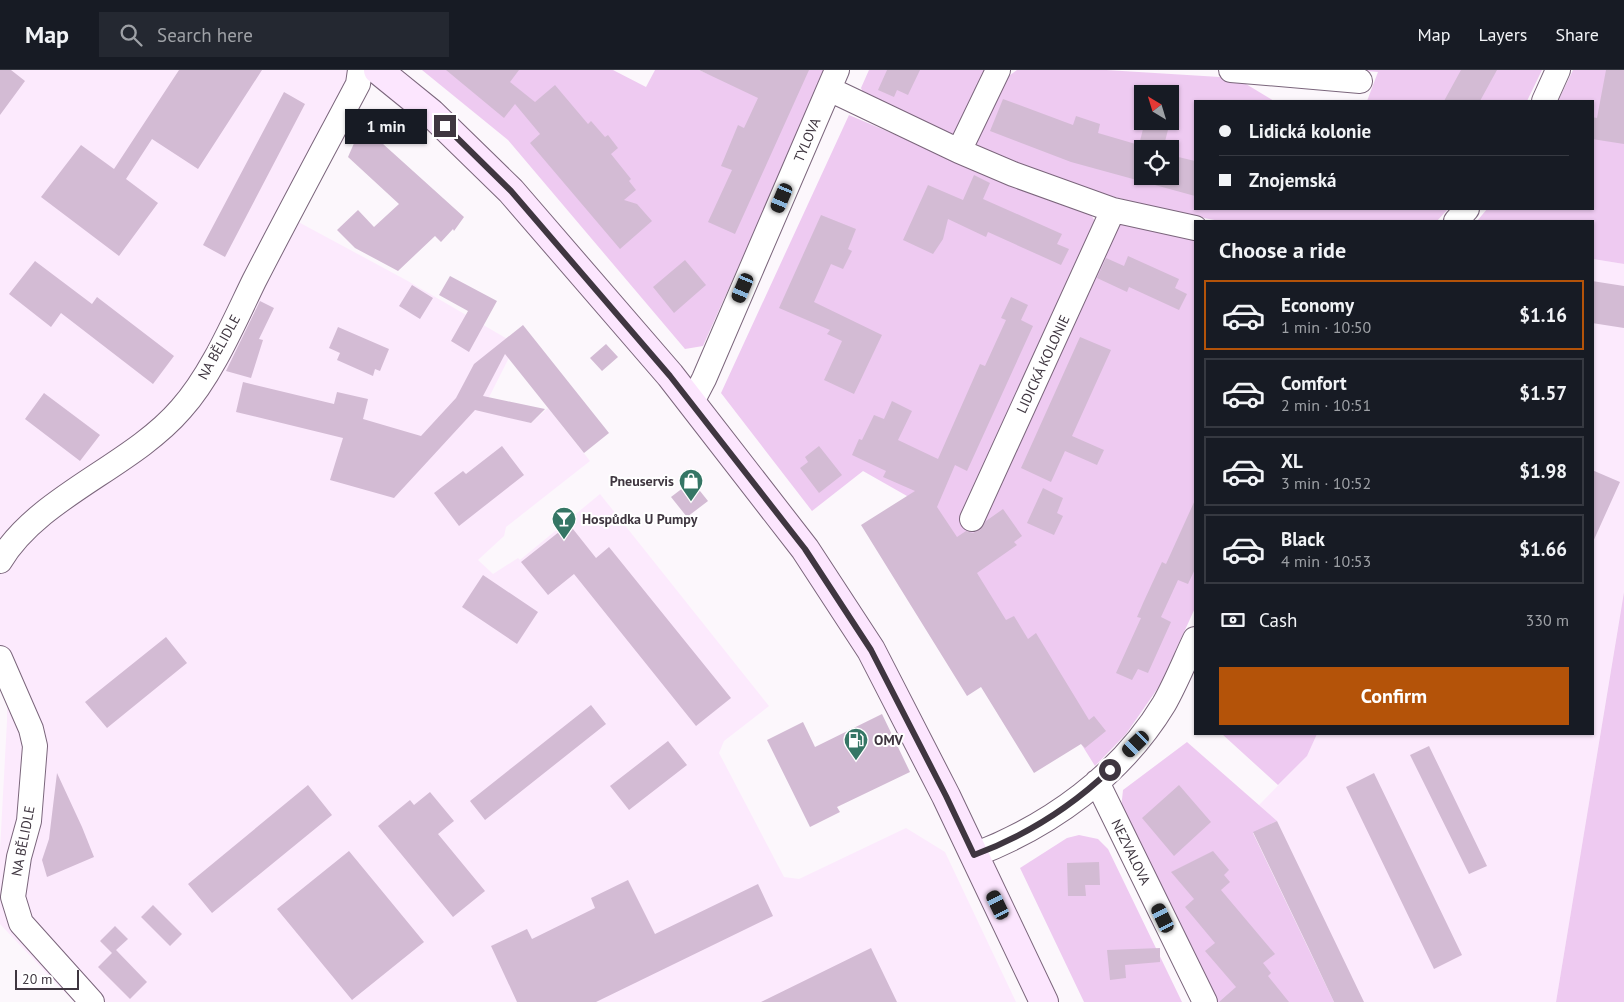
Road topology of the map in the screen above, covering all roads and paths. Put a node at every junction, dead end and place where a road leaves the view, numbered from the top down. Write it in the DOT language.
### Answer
graph roads {
  1 [pos="360,70"];
  2 [pos="378,70"];
  3 [pos="998,70"];
  4 [pos="1231,70"];
  5 [pos="1558,70"];
  6 [pos="833,79"];
  7 [pos="1360,81"];
  8 [pos="1544,100"];
  9 [pos="959,151"];
  10 [pos="1113,210"];
  11 [pos="1467,210"];
  12 [pos="1457,220"];
  13 [pos="1194,228"];
  14 [pos="692,402"];
  15 [pos="972,519"];
  16 [pos="0,562"];
  17 [pos="1194,640"];
  18 [pos="0,658"];
  19 [pos="1097,782"];
  20 [pos="974,855"];
  21 [pos="92,1002"];
  22 [pos="1044,1002"];
  23 [pos="1205,1002"];
  1 -- 16 [label="street, NA BĚLIDLE"];
  2 -- 14 [label="main road"];
  3 -- 9 [label="street"];
  4 -- 7 [label="street"];
  5 -- 8 [label="street"];
  6 -- 9 [label="street"];
  6 -- 14 [label="street, TYLOVA"];
  9 -- 10 [label="street"];
  10 -- 13 [label="street"];
  10 -- 15 [label="street, LIDICKÁ KOLONIE"];
  11 -- 12 [label="street"];
  14 -- 20 [label="main road"];
  17 -- 19 [label="street"];
  18 -- 21 [label="street, NA BĚLIDLE"];
  19 -- 20 [label="street"];
  19 -- 23 [label="street, NEZVALOVA"];
  20 -- 22 [label="main road"];
}
